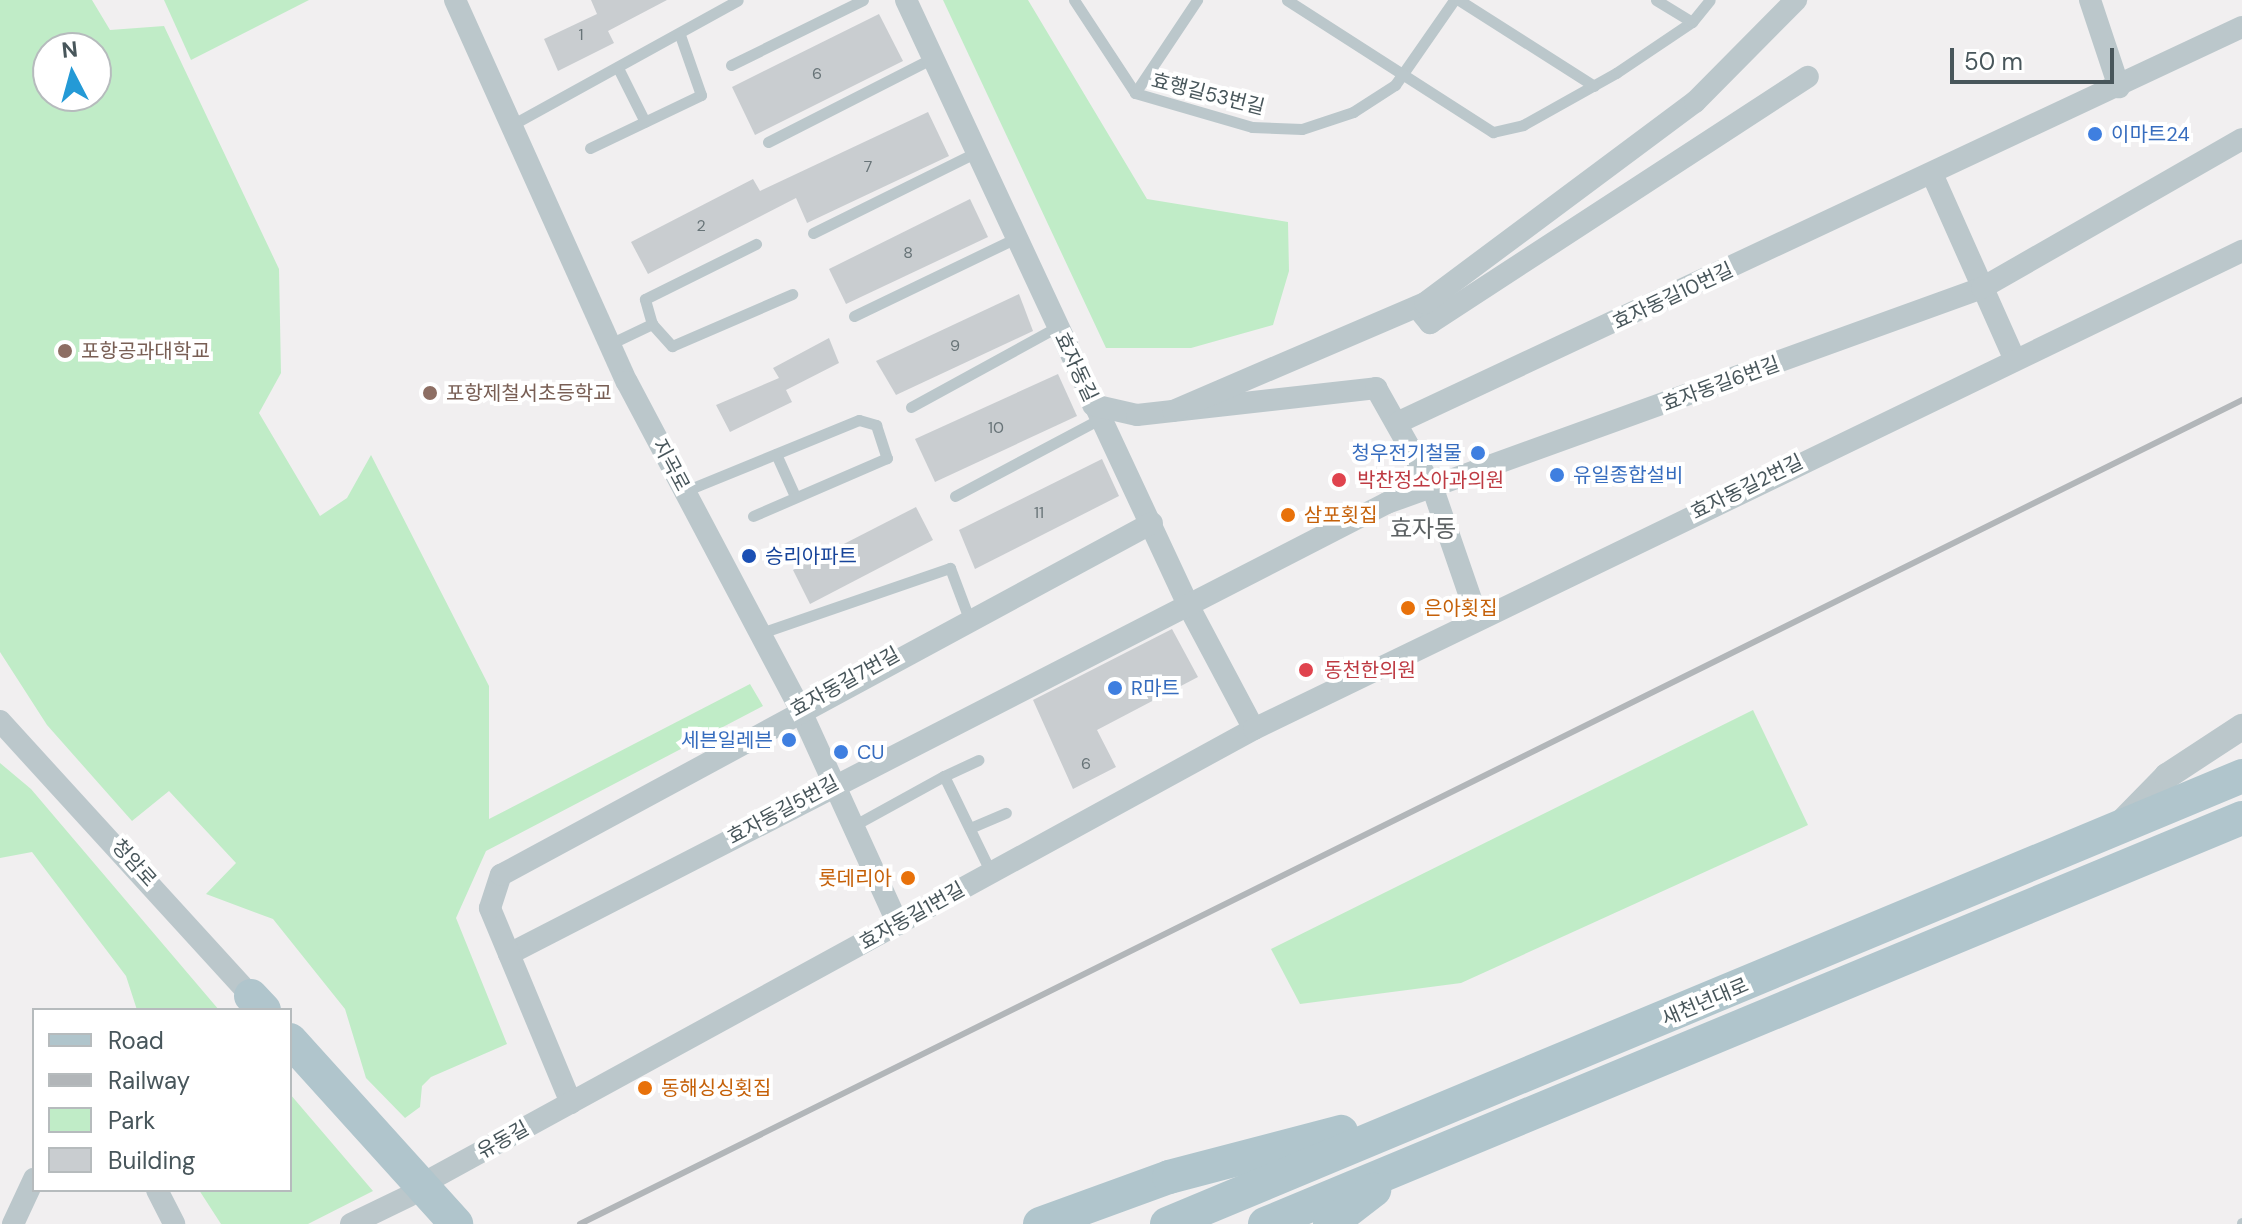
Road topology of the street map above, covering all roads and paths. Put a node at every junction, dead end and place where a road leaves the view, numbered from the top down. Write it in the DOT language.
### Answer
graph roads {
  1 [pos="455,0"];
  2 [pos="863,0"];
  3 [pos="906,0"];
  4 [pos="1074,0"];
  5 [pos="1197,0"];
  6 [pos="1287,0"];
  7 [pos="1457,0"];
  8 [pos="1656,0"];
  9 [pos="1710,0"];
  10 [pos="1796,0"];
  11 [pos="2090,0"];
  12 [pos="741,1"];
  13 [pos="1692,22"];
  14 [pos="2242,27"];
  15 [pos="680,35"];
  16 [pos="933,58"];
  17 [pos="731,65"];
  18 [pos="618,68"];
  19 [pos="1400,77"];
  20 [pos="1808,77"];
  21 [pos="1594,86"];
  22 [pos="2119,87"];
  23 [pos="1135,93"];
  24 [pos="645,122"];
  25 [pos="509,127"];
  26 [pos="2242,139"];
  27 [pos="768,142"];
  28 [pos="590,148"];
  29 [pos="977,152"];
  30 [pos="1933,176"];
  31 [pos="813,233"];
  32 [pos="1016,238"];
  33 [pos="756,244"];
  34 [pos="2242,251"];
  35 [pos="1982,288"];
  36 [pos="792,294"];
  37 [pos="1417,307"];
  38 [pos="854,316"];
  39 [pos="652,324"];
  40 [pos="1057,327"];
  41 [pos="610,344"];
  42 [pos="2014,358"];
  43 [pos="911,407"];
  44 [pos="1173,411"];
  45 [pos="1097,412"];
  46 [pos="1399,422"];
  47 [pos="776,454"];
  48 [pos="1433,489"];
  49 [pos="685,491"];
  50 [pos="795,496"];
  51 [pos="955,496"];
  52 [pos="753,516"];
  53 [pos="1152,523"];
  54 [pos="1189,607"];
  55 [pos="968,616"];
  56 [pos="1477,617"];
  57 [pos="761,633"];
  58 [pos="799,707"];
  59 [pos="0,721"];
  60 [pos="2242,727"];
  61 [pos="1254,729"];
  62 [pos="0,743"];
  63 [pos="979,760"];
  64 [pos="53,773"];
  65 [pos="944,776"];
  66 [pos="2242,776"];
  67 [pos="834,783"];
  68 [pos="1006,813"];
  69 [pos="2242,818"];
  70 [pos="853,826"];
  71 [pos="2117,827"];
  72 [pos="970,828"];
  73 [pos="991,873"];
  74 [pos="898,924"];
  75 [pos="509,954"];
  76 [pos="258,1003"];
  77 [pos="292,1042"];
  78 [pos="1461,1100"];
  79 [pos="571,1103"];
  80 [pos="1494,1124"];
  81 [pos="32,1183"];
  82 [pos="419,1184"];
  83 [pos="158,1192"];
  84 [pos="13,1224"];
  85 [pos="174,1224"];
  86 [pos="351,1224"];
  87 [pos="433,1224"];
  88 [pos="456,1224"];
  89 [pos="474,1224"];
  90 [pos="1040,1224"];
  91 [pos="1167,1224"];
  92 [pos="1265,1224"];
  93 [pos="1330,1224"];
  1 -- 25 [label="street, 지곡로"];
  2 -- 17 [label="lane"];
  3 -- 16 [label="street, 효자동길"];
  4 -- 23 [label="lane"];
  5 -- 23 [label="lane"];
  6 -- 19 [label="lane"];
  7 -- 19 [label="lane, 효행길53번길"];
  7 -- 21 [label="lane"];
  8 -- 13 [label="lane"];
  9 -- 13 [label="lane"];
  10 -- 37 [label="street"];
  11 -- 22 [label="street"];
  12 -- 15 [label="lane"];
  13 -- 21 [label="lane"];
  14 -- 22 [label="street, 효자동길10번길"];
  15 -- 18 [label="lane"];
  15 -- 24 [label="lane"];
  16 -- 27 [label="lane"];
  16 -- 29 [label="street, 효자동길"];
  18 -- 24 [label="lane"];
  18 -- 25 [label="lane"];
  19 -- 21 [label="lane"];
  19 -- 23 [label="lane, 효행길53번길"];
  20 -- 37 [label="street"];
  22 -- 30 [label="street, 효자동길10번길"];
  24 -- 28 [label="lane"];
  25 -- 41 [label="street, 지곡로"];
  26 -- 35 [label="street, 효자동길6번길"];
  29 -- 31 [label="lane"];
  29 -- 32 [label="street, 효자동길"];
  30 -- 35 [label="street"];
  30 -- 46 [label="street, 효자동길10번길"];
  32 -- 38 [label="lane"];
  32 -- 40 [label="street, 효자동길"];
  33 -- 39 [label="lane"];
  34 -- 42 [label="street, 효자동길2번길"];
  35 -- 42 [label="street"];
  35 -- 48 [label="street, 효자동길6번길"];
  36 -- 39 [label="lane"];
  37 -- 44 [label="street"];
  39 -- 41 [label="lane"];
  40 -- 43 [label="lane"];
  40 -- 45 [label="street, 효자동길"];
  41 -- 49 [label="street, 지곡로"];
  42 -- 56 [label="street, 효자동길2번길"];
  44 -- 45 [label="street"];
  44 -- 46 [label="street"];
  45 -- 51 [label="lane"];
  45 -- 53 [label="street, 효자동길"];
  46 -- 48 [label="street"];
  47 -- 49 [label="lane"];
  47 -- 50 [label="lane"];
  47 -- 50 [label="lane"];
  48 -- 54 [label="street, 효자동길6번길"];
  48 -- 56 [label="street"];
  49 -- 57 [label="street, 지곡로"];
  50 -- 52 [label="lane"];
  53 -- 54 [label="street, 효자동길"];
  53 -- 55 [label="street, 효자동길7번길"];
  54 -- 61 [label="street, 효자동길"];
  54 -- 67 [label="street, 효자동길5번길"];
  55 -- 57 [label="lane"];
  55 -- 58 [label="street, 효자동길7번길"];
  56 -- 61 [label="street, 효자동길2번길"];
  57 -- 58 [label="street, 지곡로"];
  58 -- 67 [label="street, 지곡로"];
  58 -- 75 [label="street, 효자동길7번길"];
  59 -- 64 [label="street, 청암로"];
  60 -- 71 [label="street"];
  61 -- 73 [label="street, 효자동길1번길"];
  62 -- 64 [label="street"];
  63 -- 65 [label="lane"];
  64 -- 76 [label="street, 청암로"];
  65 -- 70 [label="lane"];
  65 -- 72 [label="lane"];
  66 -- 71 [label="main road, 새천년대로"];
  67 -- 70 [label="street, 지곡로"];
  67 -- 75 [label="street, 효자동길5번길"];
  68 -- 72 [label="lane"];
  69 -- 80 [label="main road, 새천년대로"];
  70 -- 74 [label="street, 지곡로"];
  71 -- 78 [label="main road, 새천년대로"];
  72 -- 73 [label="lane"];
  73 -- 74 [label="street, 효자동길1번길"];
  74 -- 79 [label="street, 효자동길1번길"];
  75 -- 79 [label="street"];
  77 -- 82 [label="main road"];
  78 -- 90 [label="main road"];
  78 -- 91 [label="main road, 새천년대로"];
  79 -- 82 [label="street, 유동길"];
  80 -- 92 [label="main road, 새천년대로"];
  80 -- 93 [label="main road"];
  81 -- 84 [label="street"];
  82 -- 86 [label="street, 유동길"];
  82 -- 87 [label="main road"];
  82 -- 88 [label="main road"];
  82 -- 89 [label="main road"];
  83 -- 85 [label="street"];
}
